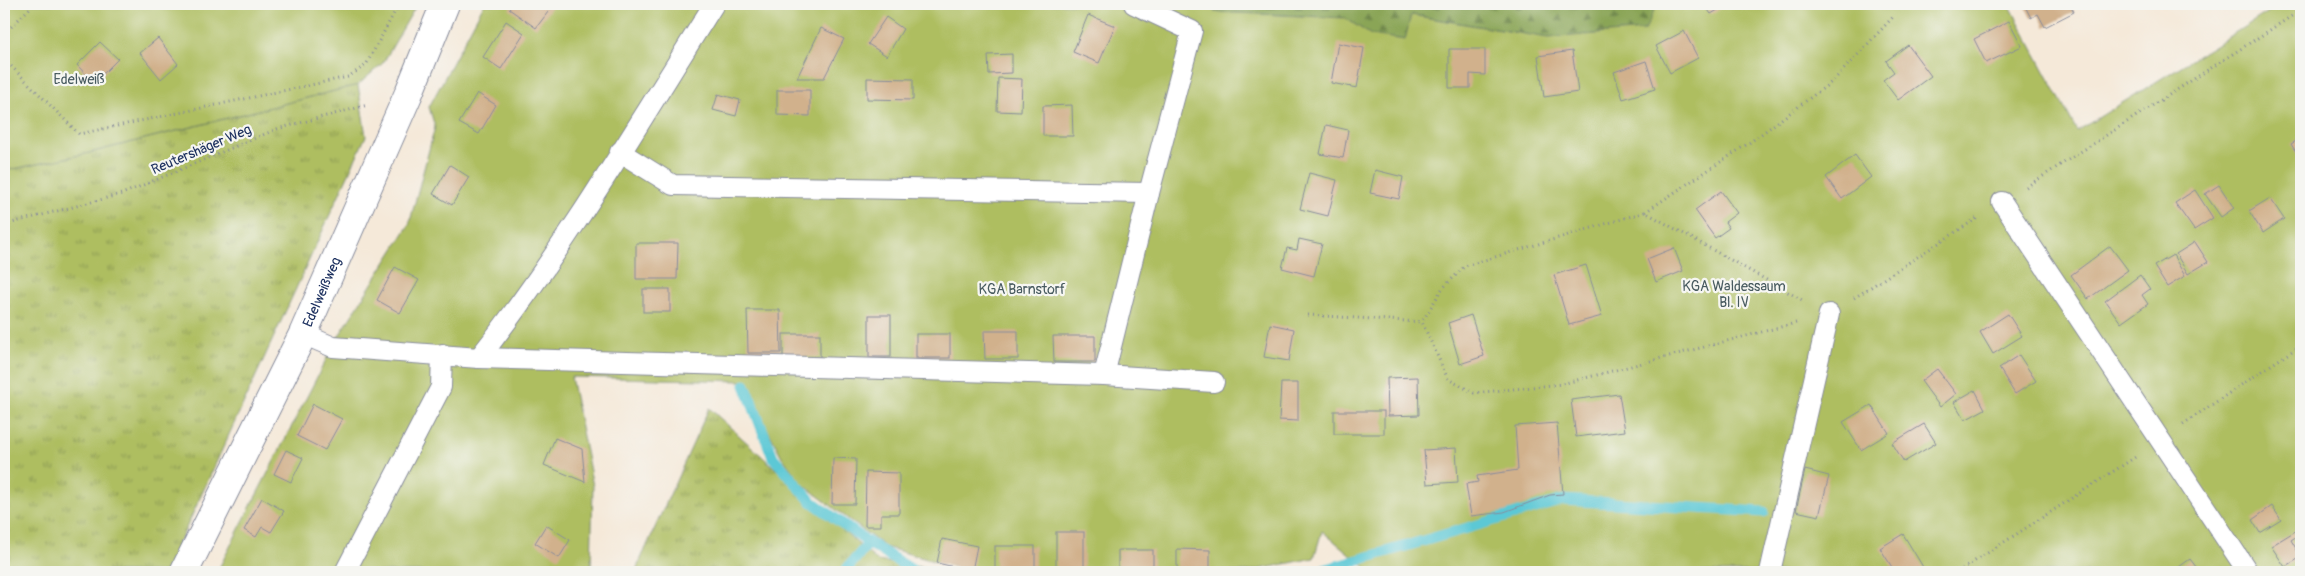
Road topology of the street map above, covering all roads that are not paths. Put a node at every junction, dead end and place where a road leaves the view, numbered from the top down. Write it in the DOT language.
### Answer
graph roads {
  1 [pos="445,4"];
  2 [pos="714,4"];
  3 [pos="1134,4"];
  4 [pos="620,152"];
  5 [pos="1149,193"];
  6 [pos="2002,202"];
  7 [pos="1829,314"];
  8 [pos="303,334"];
  9 [pos="442,354"];
  10 [pos="479,358"];
  11 [pos="1104,375"];
  12 [pos="1214,382"];
  13 [pos="184,572"];
  14 [pos="344,572"];
  15 [pos="1770,572"];
  16 [pos="2248,572"];
  1 -- 8 [label="street, Edelweißweg"];
  2 -- 4 [label="lane"];
  3 -- 5 [label="lane"];
  4 -- 5 [label="lane"];
  4 -- 10 [label="lane"];
  5 -- 11 [label="lane"];
  6 -- 16 [label="lane"];
  7 -- 15 [label="lane"];
  8 -- 9 [label="lane"];
  8 -- 13 [label="street, Edelweißweg"];
  9 -- 10 [label="lane"];
  9 -- 14 [label="lane"];
  10 -- 11 [label="lane"];
  11 -- 12 [label="lane"];
}
